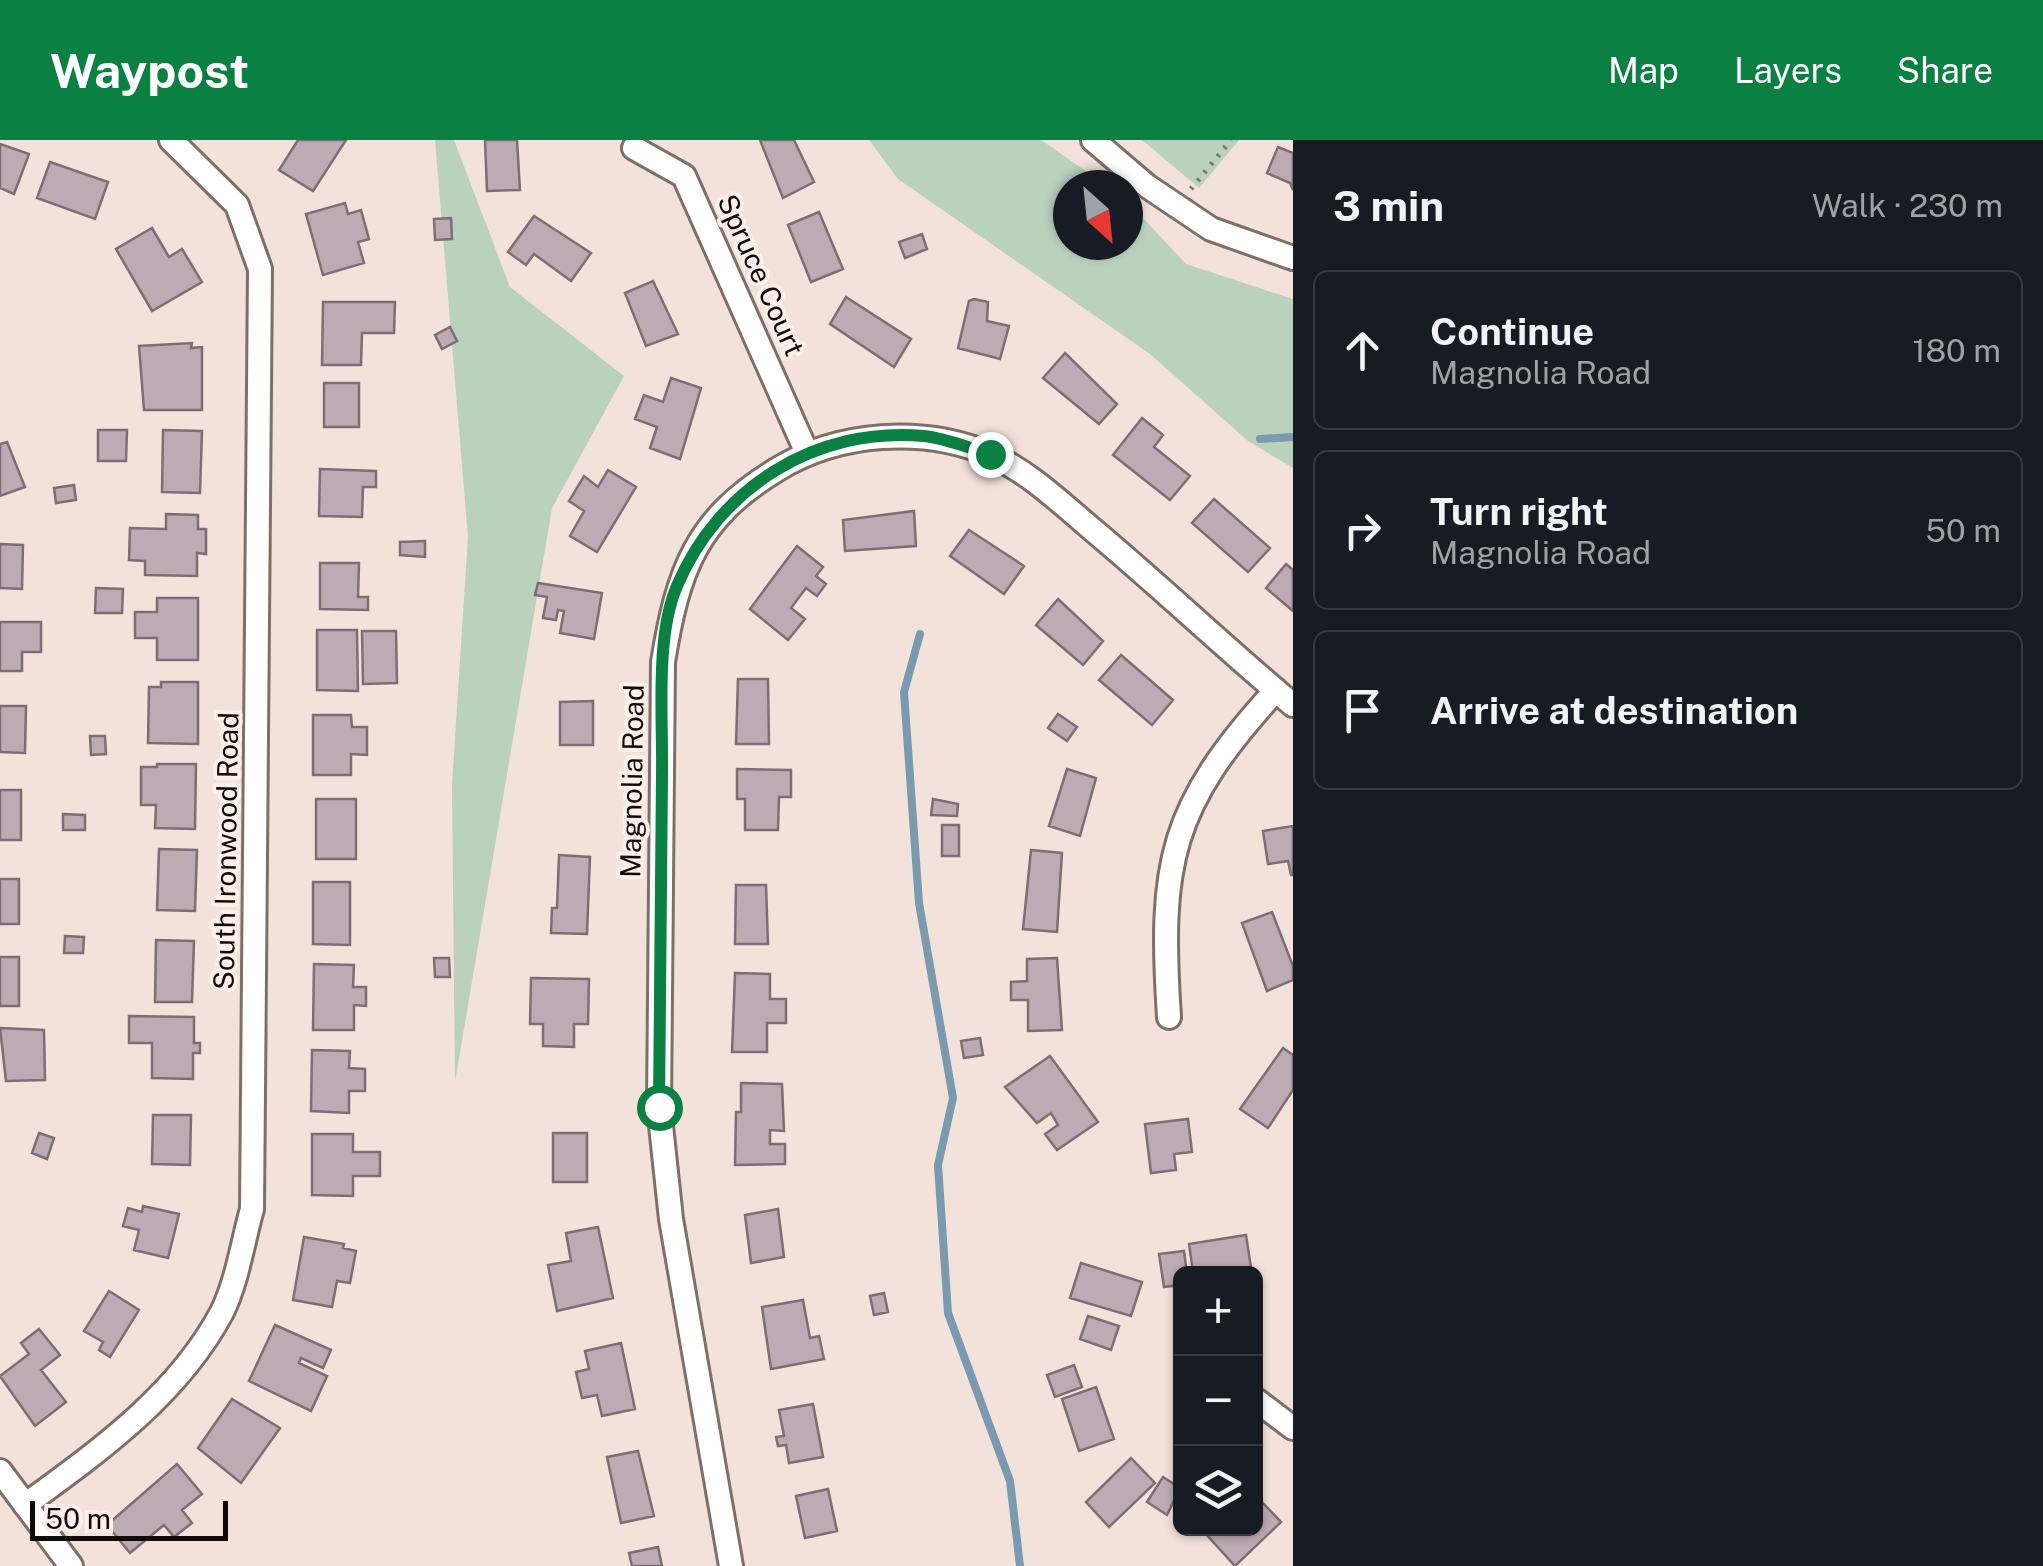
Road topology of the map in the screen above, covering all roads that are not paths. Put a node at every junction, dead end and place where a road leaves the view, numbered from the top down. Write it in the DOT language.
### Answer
graph roads {
  1 [pos="171,140"];
  2 [pos="1093,140"];
  3 [pos="634,148"];
  4 [pos="1293,258"];
  5 [pos="806,451"];
  6 [pos="1284,698"];
  7 [pos="1168,1017"];
  8 [pos="1263,1405"];
  9 [pos="1293,1428"];
  10 [pos="0,1472"];
  11 [pos="26,1505"];
  12 [pos="71,1566"];
  13 [pos="731,1566"];
  1 -- 11 [label="street, South Ironwood Road"];
  2 -- 4 [label="street"];
  3 -- 5 [label="street, Spruce Court"];
  5 -- 6 [label="street, Magnolia Road"];
  5 -- 13 [label="street, Magnolia Road"];
  6 -- 7 [label="street"];
  8 -- 9 [label="street"];
  10 -- 11 [label="street"];
  11 -- 12 [label="street"];
}
